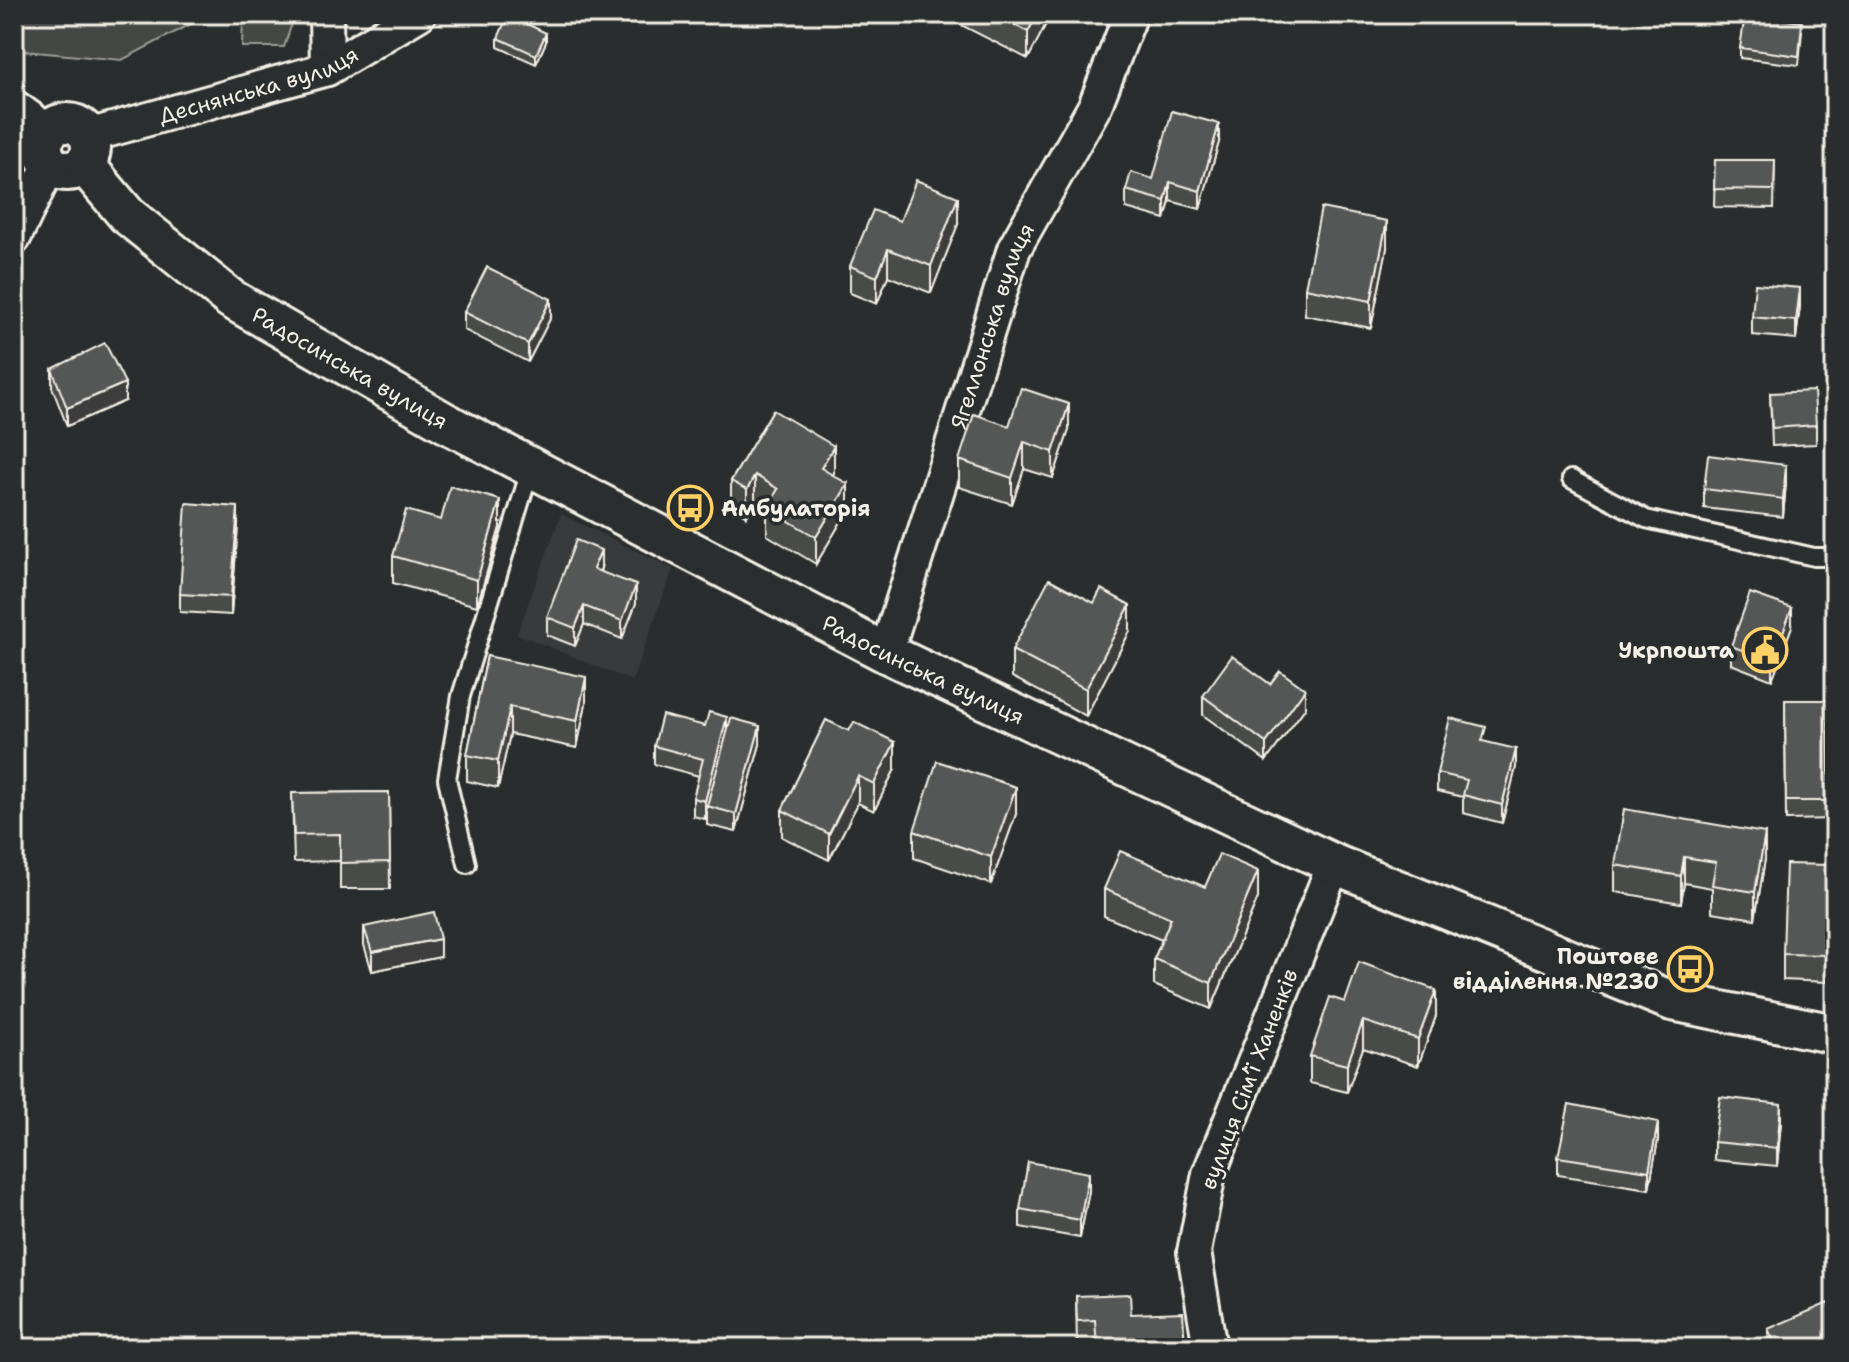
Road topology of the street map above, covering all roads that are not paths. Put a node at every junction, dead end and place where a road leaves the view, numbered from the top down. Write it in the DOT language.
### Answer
graph roads {
  1 [pos="326,14"];
  2 [pos="419,14"];
  3 [pos="1131,14"];
  4 [pos="327,69"];
  5 [pos="14,110"];
  6 [pos="68,150"];
  7 [pos="14,238"];
  8 [pos="531,467"];
  9 [pos="1571,479"];
  10 [pos="1835,557"];
  11 [pos="886,653"];
  12 [pos="467,864"];
  13 [pos="1334,864"];
  14 [pos="1835,1034"];
  15 [pos="1210,1348"];
  1 -- 4 [label="street"];
  2 -- 4 [label="street, Деснянська вулиця"];
  3 -- 11 [label="street, Ягеллонська вулиця"];
  4 -- 6 [label="street, Деснянська вулиця"];
  5 -- 6 [label="street, Радосинська вулиця"];
  6 -- 7 [label="street"];
  6 -- 8 [label="street, Радосинська вулиця"];
  8 -- 11 [label="street, Радосинська вулиця"];
  8 -- 12 [label="lane"];
  9 -- 10 [label="lane"];
  11 -- 13 [label="street, Радосинська вулиця"];
  13 -- 14 [label="street, Радосинська вулиця"];
  13 -- 15 [label="street, вулиця Сімʼї Ханенків"];
}
